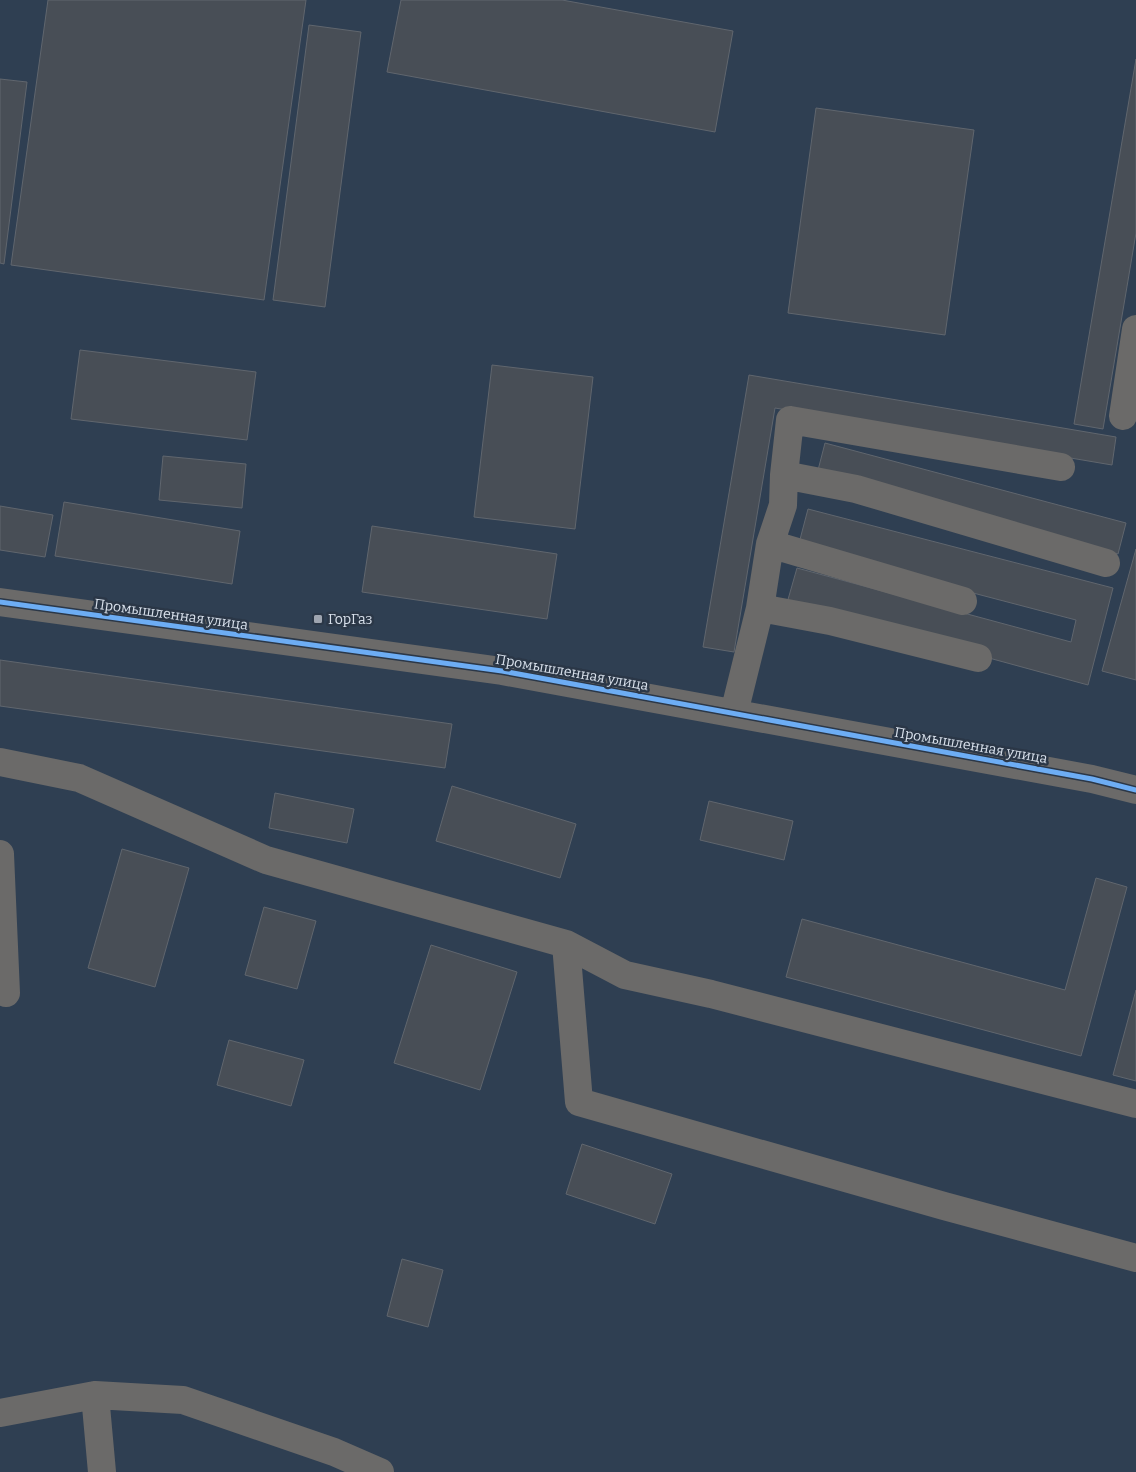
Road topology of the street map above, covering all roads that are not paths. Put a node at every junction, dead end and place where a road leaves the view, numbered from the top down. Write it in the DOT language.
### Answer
graph roads {
  1 [pos="1136,330"];
  2 [pos="1123,416"];
  3 [pos="1061,467"];
  4 [pos="784,475"];
  5 [pos="770,544"];
  6 [pos="1106,563"];
  7 [pos="963,601"];
  8 [pos="0,602"];
  9 [pos="760,608"];
  10 [pos="978,658"];
  11 [pos="734,713"];
  12 [pos="0,762"];
  13 [pos="1136,790"];
  14 [pos="0,854"];
  15 [pos="566,944"];
  16 [pos="6,993"];
  17 [pos="1136,1104"];
  18 [pos="1136,1258"];
  19 [pos="95,1395"];
  20 [pos="0,1414"];
  21 [pos="102,1472"];
  22 [pos="380,1472"];
  1 -- 2 [label="street"];
  3 -- 4 [label="street"];
  4 -- 5 [label="street"];
  4 -- 6 [label="street"];
  5 -- 7 [label="street"];
  5 -- 9 [label="street"];
  8 -- 11 [label="street, Промышленная улица"];
  9 -- 10 [label="street"];
  9 -- 11 [label="street"];
  11 -- 13 [label="street, Промышленная улица"];
  12 -- 15 [label="street"];
  14 -- 16 [label="street"];
  15 -- 17 [label="street"];
  15 -- 18 [label="street"];
  19 -- 20 [label="street"];
  19 -- 21 [label="street"];
  19 -- 22 [label="street"];
}
